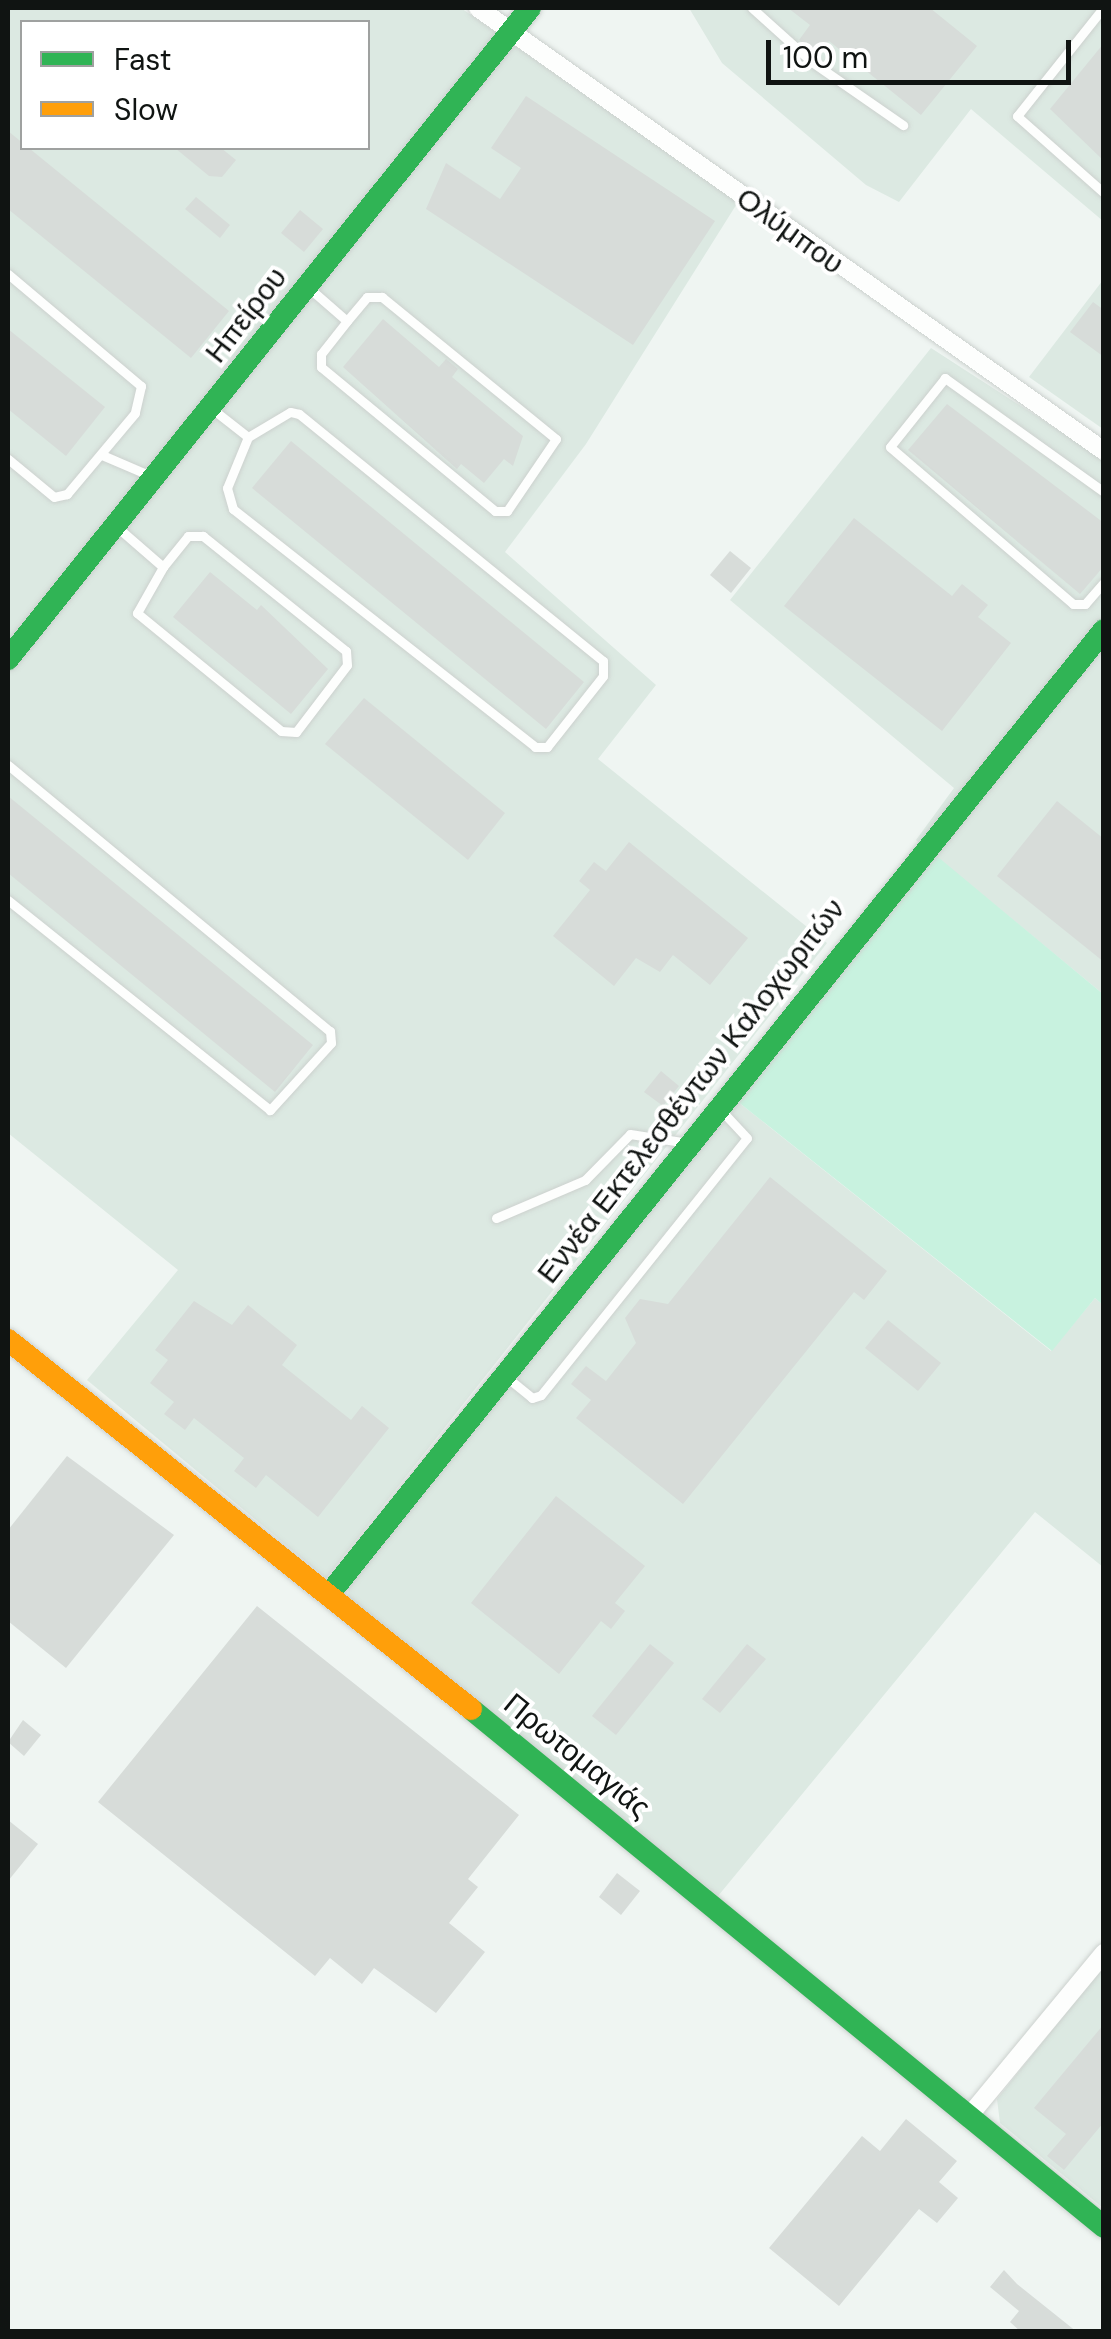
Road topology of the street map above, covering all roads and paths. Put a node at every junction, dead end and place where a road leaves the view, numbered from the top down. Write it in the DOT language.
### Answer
graph roads {
  1 [pos="478,8"];
  2 [pos="530,8"];
  3 [pos="752,8"];
  4 [pos="1103,8"];
  5 [pos="512,31"];
  6 [pos="903,125"];
  7 [pos="1104,194"];
  8 [pos="8,274"];
  9 [pos="307,286"];
  10 [pos="347,321"];
  11 [pos="211,408"];
  12 [pos="248,437"];
  13 [pos="1104,452"];
  14 [pos="102,455"];
  15 [pos="8,459"];
  16 [pos="154,477"];
  17 [pos="1104,492"];
  18 [pos="115,526"];
  19 [pos="163,566"];
  20 [pos="1104,582"];
  21 [pos="1104,630"];
  22 [pos="8,659"];
  23 [pos="8,765"];
  24 [pos="8,900"];
  25 [pos="717,1106"];
  26 [pos="688,1142"];
  27 [pos="496,1218"];
  28 [pos="8,1340"];
  29 [pos="504,1375"];
  30 [pos="330,1592"];
  31 [pos="1104,1953"];
  32 [pos="969,2116"];
  33 [pos="1104,2226"];
  1 -- 5 [label="street, Ολύμπου"];
  2 -- 5 [label="street, Ηπείρου"];
  3 -- 6 [label="lane"];
  4 -- 7 [label="lane"];
  5 -- 9 [label="street, Ηπείρου"];
  5 -- 13 [label="street, Ολύμπου"];
  8 -- 14 [label="lane"];
  9 -- 10 [label="lane"];
  9 -- 11 [label="street, Ηπείρου"];
  10 -- 10 [label="lane"];
  11 -- 12 [label="lane"];
  11 -- 16 [label="street, Ηπείρου"];
  12 -- 12 [label="lane"];
  14 -- 15 [label="lane"];
  14 -- 16 [label="lane"];
  16 -- 18 [label="street, Ηπείρου"];
  17 -- 20 [label="lane"];
  18 -- 19 [label="lane"];
  18 -- 22 [label="street, Ηπείρου"];
  19 -- 19 [label="lane"];
  21 -- 25 [label="street, Εννέα Εκτελεσθέντων Καλοχωριτών"];
  23 -- 24 [label="lane"];
  25 -- 26 [label="street, Εννέα Εκτελεσθέντων Καλοχωριτών"];
  25 -- 29 [label="lane"];
  26 -- 27 [label="lane"];
  26 -- 29 [label="street, Εννέα Εκτελεσθέντων Καλοχωριτών"];
  28 -- 30 [label="street, Πρωτομαγιάς"];
  29 -- 30 [label="street, Εννέα Εκτελεσθέντων Καλοχωριτών"];
  30 -- 32 [label="street, Πρωτομαγιάς"];
  31 -- 32 [label="street"];
  32 -- 33 [label="street, Πρωτομαγιάς"];
}
